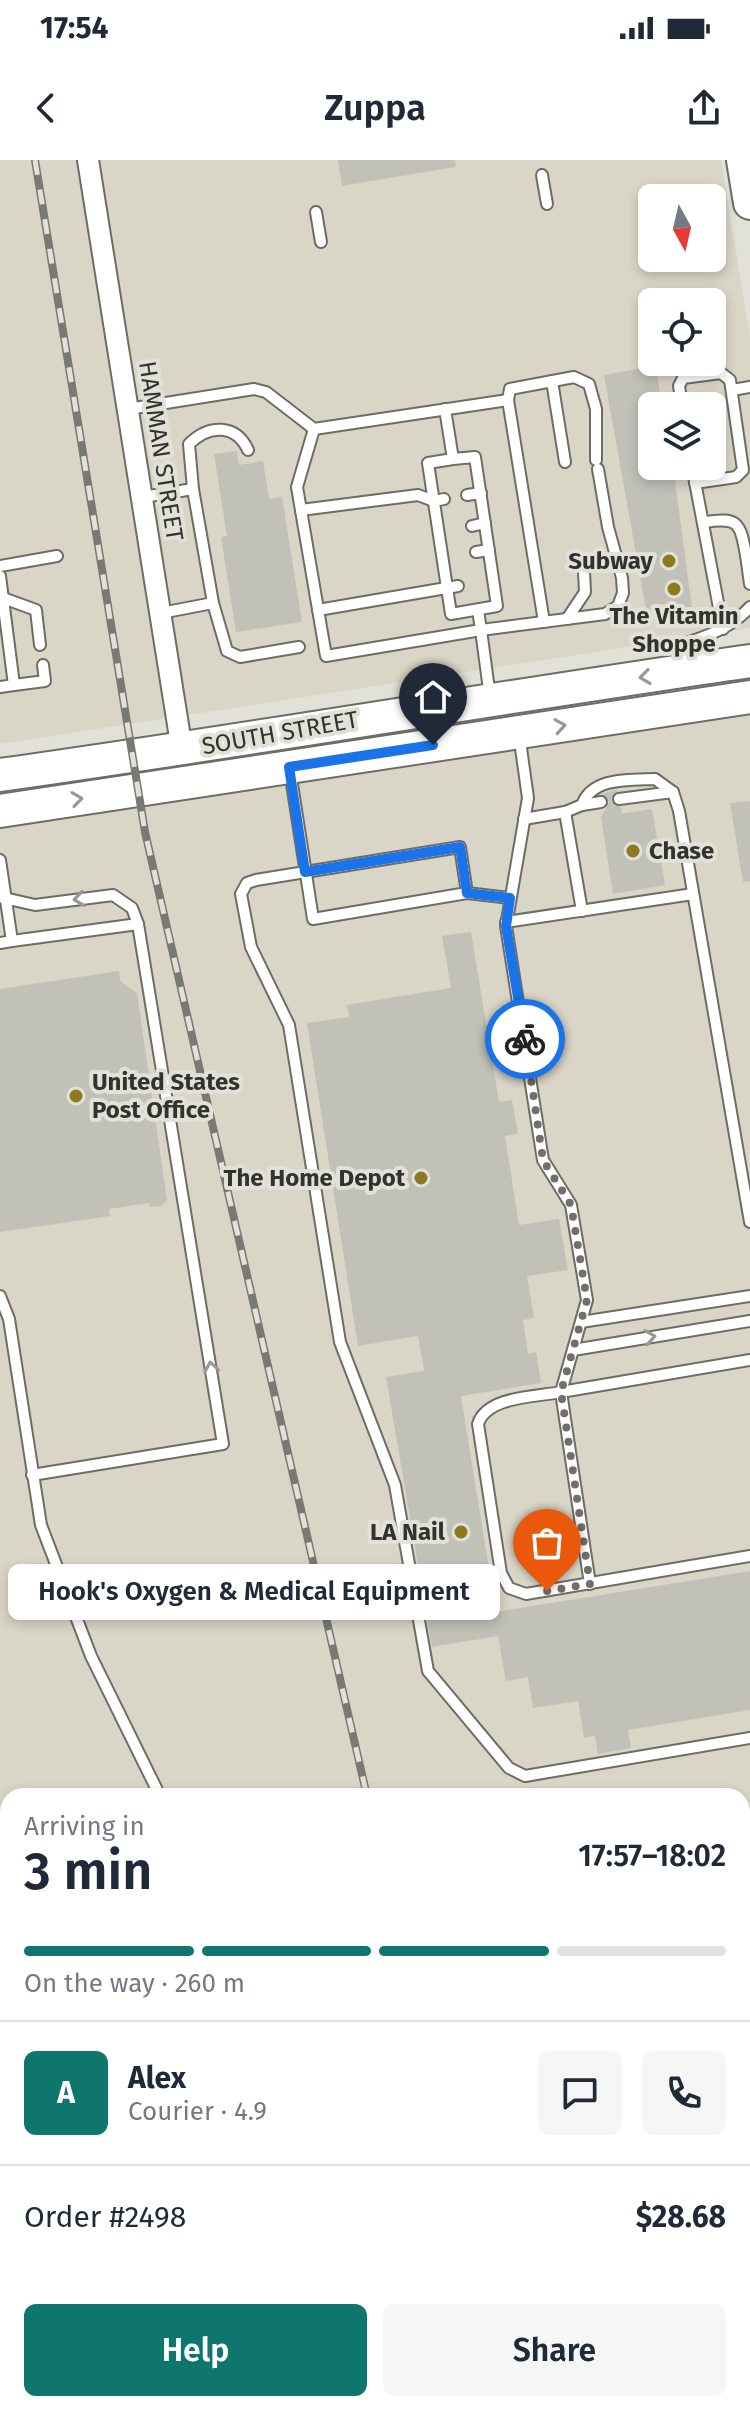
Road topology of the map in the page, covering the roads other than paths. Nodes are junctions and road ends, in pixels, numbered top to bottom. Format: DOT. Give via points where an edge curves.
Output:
graph roads {
  1 [pos="88,160"];
  2 [pos="743,160"];
  3 [pos="542,175"];
  4 [pos="750,203"];
  5 [pos="547,204"];
  6 [pos="316,212"];
  7 [pos="321,242"];
  8 [pos="552,381"];
  9 [pos="750,387"];
  10 [pos="732,390"];
  11 [pos="680,392"];
  12 [pos="508,400"];
  13 [pos="128,409"];
  14 [pos="445,409"];
  15 [pos="314,429"];
  16 [pos="248,450"];
  17 [pos="746,457"];
  18 [pos="453,459"];
  19 [pos="565,462"];
  20 [pos="694,480"];
  21 [pos="695,483"];
  22 [pos="193,489"];
  23 [pos="481,493"];
  24 [pos="467,495"];
  25 [pos="143,497"];
  26 [pos="439,500"];
  27 [pos="301,510"];
  28 [pos="705,522"];
  29 [pos="485,523"];
  30 [pos="472,526"];
  31 [pos="489,550"];
  32 [pos="476,552"];
  33 [pos="748,554"];
  34 [pos="57,556"];
  35 [pos="0,566"];
  36 [pos="584,572"];
  37 [pos="0,576"];
  38 [pos="750,584"];
  39 [pos="452,588"];
  40 [pos="3,598"];
  41 [pos="213,603"];
  42 [pos="750,607"];
  43 [pos="318,610"];
  44 [pos="478,610"];
  45 [pos="161,613"];
  46 [pos="567,619"];
  47 [pos="544,622"];
  48 [pos="723,629"];
  49 [pos="481,630"];
  50 [pos="40,645"];
  51 [pos="299,647"];
  52 [pos="750,661"];
  53 [pos="43,665"];
  54 [pos="689,670"];
  55 [pos="14,685"];
  56 [pos="0,687"];
  57 [pos="750,697"];
  58 [pos="491,699"];
  59 [pos="518,732"];
  60 [pos="182,750"];
  61 [pos="289,767"];
  62 [pos="0,775"];
  63 [pos="673,792"];
  64 [pos="619,799"];
  65 [pos="601,802"];
  66 [pos="582,805"];
  67 [pos="0,811"];
  68 [pos="565,812"];
  69 [pos="524,819"];
  70 [pos="0,860"];
  71 [pos="305,872"];
  72 [pos="467,893"];
  73 [pos="693,894"];
  74 [pos="3,897"];
  75 [pos="510,898"];
  76 [pos="582,911"];
  77 [pos="506,922"];
  78 [pos="138,924"];
  79 [pos="12,941"];
  80 [pos="0,943"];
  81 [pos="750,1222"];
  82 [pos="0,1296"];
  83 [pos="750,1296"];
  84 [pos="750,1321"];
  85 [pos="581,1322"];
  86 [pos="573,1350"];
  87 [pos="750,1360"];
  88 [pos="561,1392"];
  89 [pos="32,1475"];
  90 [pos="750,1556"];
  91 [pos="590,1584"];
  92 [pos="750,1738"];
  93 [pos="156,1788"];
  1 -- 13 [label="street, HAMMAN STREET"];
  2 -- 4 [label="main road"];
  3 -- 5 [label="lane"];
  6 -- 7 [label="lane"];
  8 -- 12 [label="lane" via="510,389"];
  8 -- 19 [label="lane"];
  8 -- 46 [label="lane" via="574,377 589,384 596,409 597,464 623,593 618,606 605,614"];
  9 -- 10 [label="lane"];
  10 -- 11 [label="lane" via="721,373 683,378"];
  10 -- 17 [label="lane"];
  12 -- 14 [label="lane"];
  12 -- 47 [label="lane"];
  13 -- 15 [label="lane" via="254,389 266,392"];
  13 -- 25 [label="street, HAMMAN STREET"];
  14 -- 15 [label="lane"];
  14 -- 18 [label="lane"];
  15 -- 27 [label="lane" via="297,487"];
  16 -- 22 [label="lane" via="234,431 197,436 189,444"];
  17 -- 21 [label="lane" via="736,477"];
  18 -- 23 [label="lane" via="475,457"];
  18 -- 26 [label="lane" via="428,463"];
  20 -- 21 [label="lane"];
  21 -- 28 [label="lane"];
  22 -- 25 [label="lane"];
  22 -- 41 [label="lane"];
  23 -- 24 [label="lane"];
  23 -- 29 [label="lane"];
  25 -- 45 [label="street, HAMMAN STREET"];
  26 -- 27 [label="lane" via="418,495"];
  26 -- 39 [label="lane"];
  27 -- 43 [label="lane"];
  28 -- 33 [label="lane" via="729,519 737,524"];
  28 -- 48 [label="lane"];
  29 -- 30 [label="lane"];
  29 -- 31 [label="lane"];
  31 -- 32 [label="lane"];
  31 -- 44 [label="lane" via="488,581 497,606"];
  33 -- 38 [label="lane"];
  34 -- 35 [label="lane"];
  36 -- 46 [label="lane" via="585,592"];
  37 -- 40 [label="lane"];
  39 -- 43 [label="lane"];
  39 -- 44 [label="lane" via="451,614"];
  40 -- 50 [label="lane" via="36,610"];
  40 -- 55 [label="lane"];
  41 -- 45 [label="lane"];
  41 -- 51 [label="lane" via="227,651 240,657"];
  42 -- 48 [label="lane"];
  43 -- 49 [label="lane" via="326,656"];
  44 -- 49 [label="lane"];
  45 -- 60 [label="street, HAMMAN STREET"];
  46 -- 47 [label="lane"];
  47 -- 49 [label="lane"];
  48 -- 54 [label="lane" via="686,643"];
  49 -- 58 [label="lane"];
  52 -- 54 [label="main road, SOUTH STREET"];
  53 -- 55 [label="lane" via="45,681"];
  54 -- 58 [label="main road, SOUTH STREET, one-way"];
  55 -- 56 [label="lane"];
  59 -- 57 [label="main road, SOUTH STREET, one-way"];
  58 -- 60 [label="main road, SOUTH STREET"];
  59 -- 61 [label="main road, SOUTH STREET"];
  59 -- 69 [label="lane" via="528,798"];
  60 -- 62 [label="main road, SOUTH STREET"];
  67 -- 61 [label="main road, SOUTH STREET, one-way"];
  61 -- 71 [label="lane"];
  63 -- 64 [label="lane"];
  63 -- 66 [label="lane" via="655,779 600,785 588,792"];
  63 -- 73 [label="lane"];
  65 -- 66 [label="lane"];
  66 -- 68 [label="lane"];
  68 -- 69 [label="lane"];
  68 -- 76 [label="lane"];
  69 -- 75 [label="lane"];
  70 -- 74 [label="lane"];
  71 -- 72 [label="lane" via="460,847"];
  71 -- 72 [label="lane" via="313,919"];
  71 -- 92 [label="lane" via="247,883 241,894 251,947 289,1025 340,1342 395,1485 428,1671 509,1768 525,1776"];
  72 -- 75 [label="lane"];
  73 -- 76 [label="lane"];
  73 -- 81 [label="lane"];
  78 -- 74 [label="lane, one-way" via="132,908 113,895 35,905"];
  74 -- 79 [label="lane"];
  75 -- 77 [label="lane"];
  76 -- 77 [label="lane"];
  77 -- 85 [label="lane" via="543,1160 571,1205 587,1300"];
  78 -- 79 [label="lane"];
  89 -- 78 [label="lane, one-way" via="223,1444"];
  79 -- 80 [label="lane"];
  82 -- 89 [label="lane" via="9,1319"];
  83 -- 85 [label="lane"];
  86 -- 84 [label="lane, one-way"];
  85 -- 86 [label="lane"];
  86 -- 88 [label="lane"];
  87 -- 88 [label="lane"];
  88 -- 91 [label="lane"];
  88 -- 91 [label="lane" via="488,1408 478,1424 504,1582 526,1594"];
  89 -- 93 [label="lane" via="41,1525 91,1656"];
  90 -- 91 [label="lane"];
}
